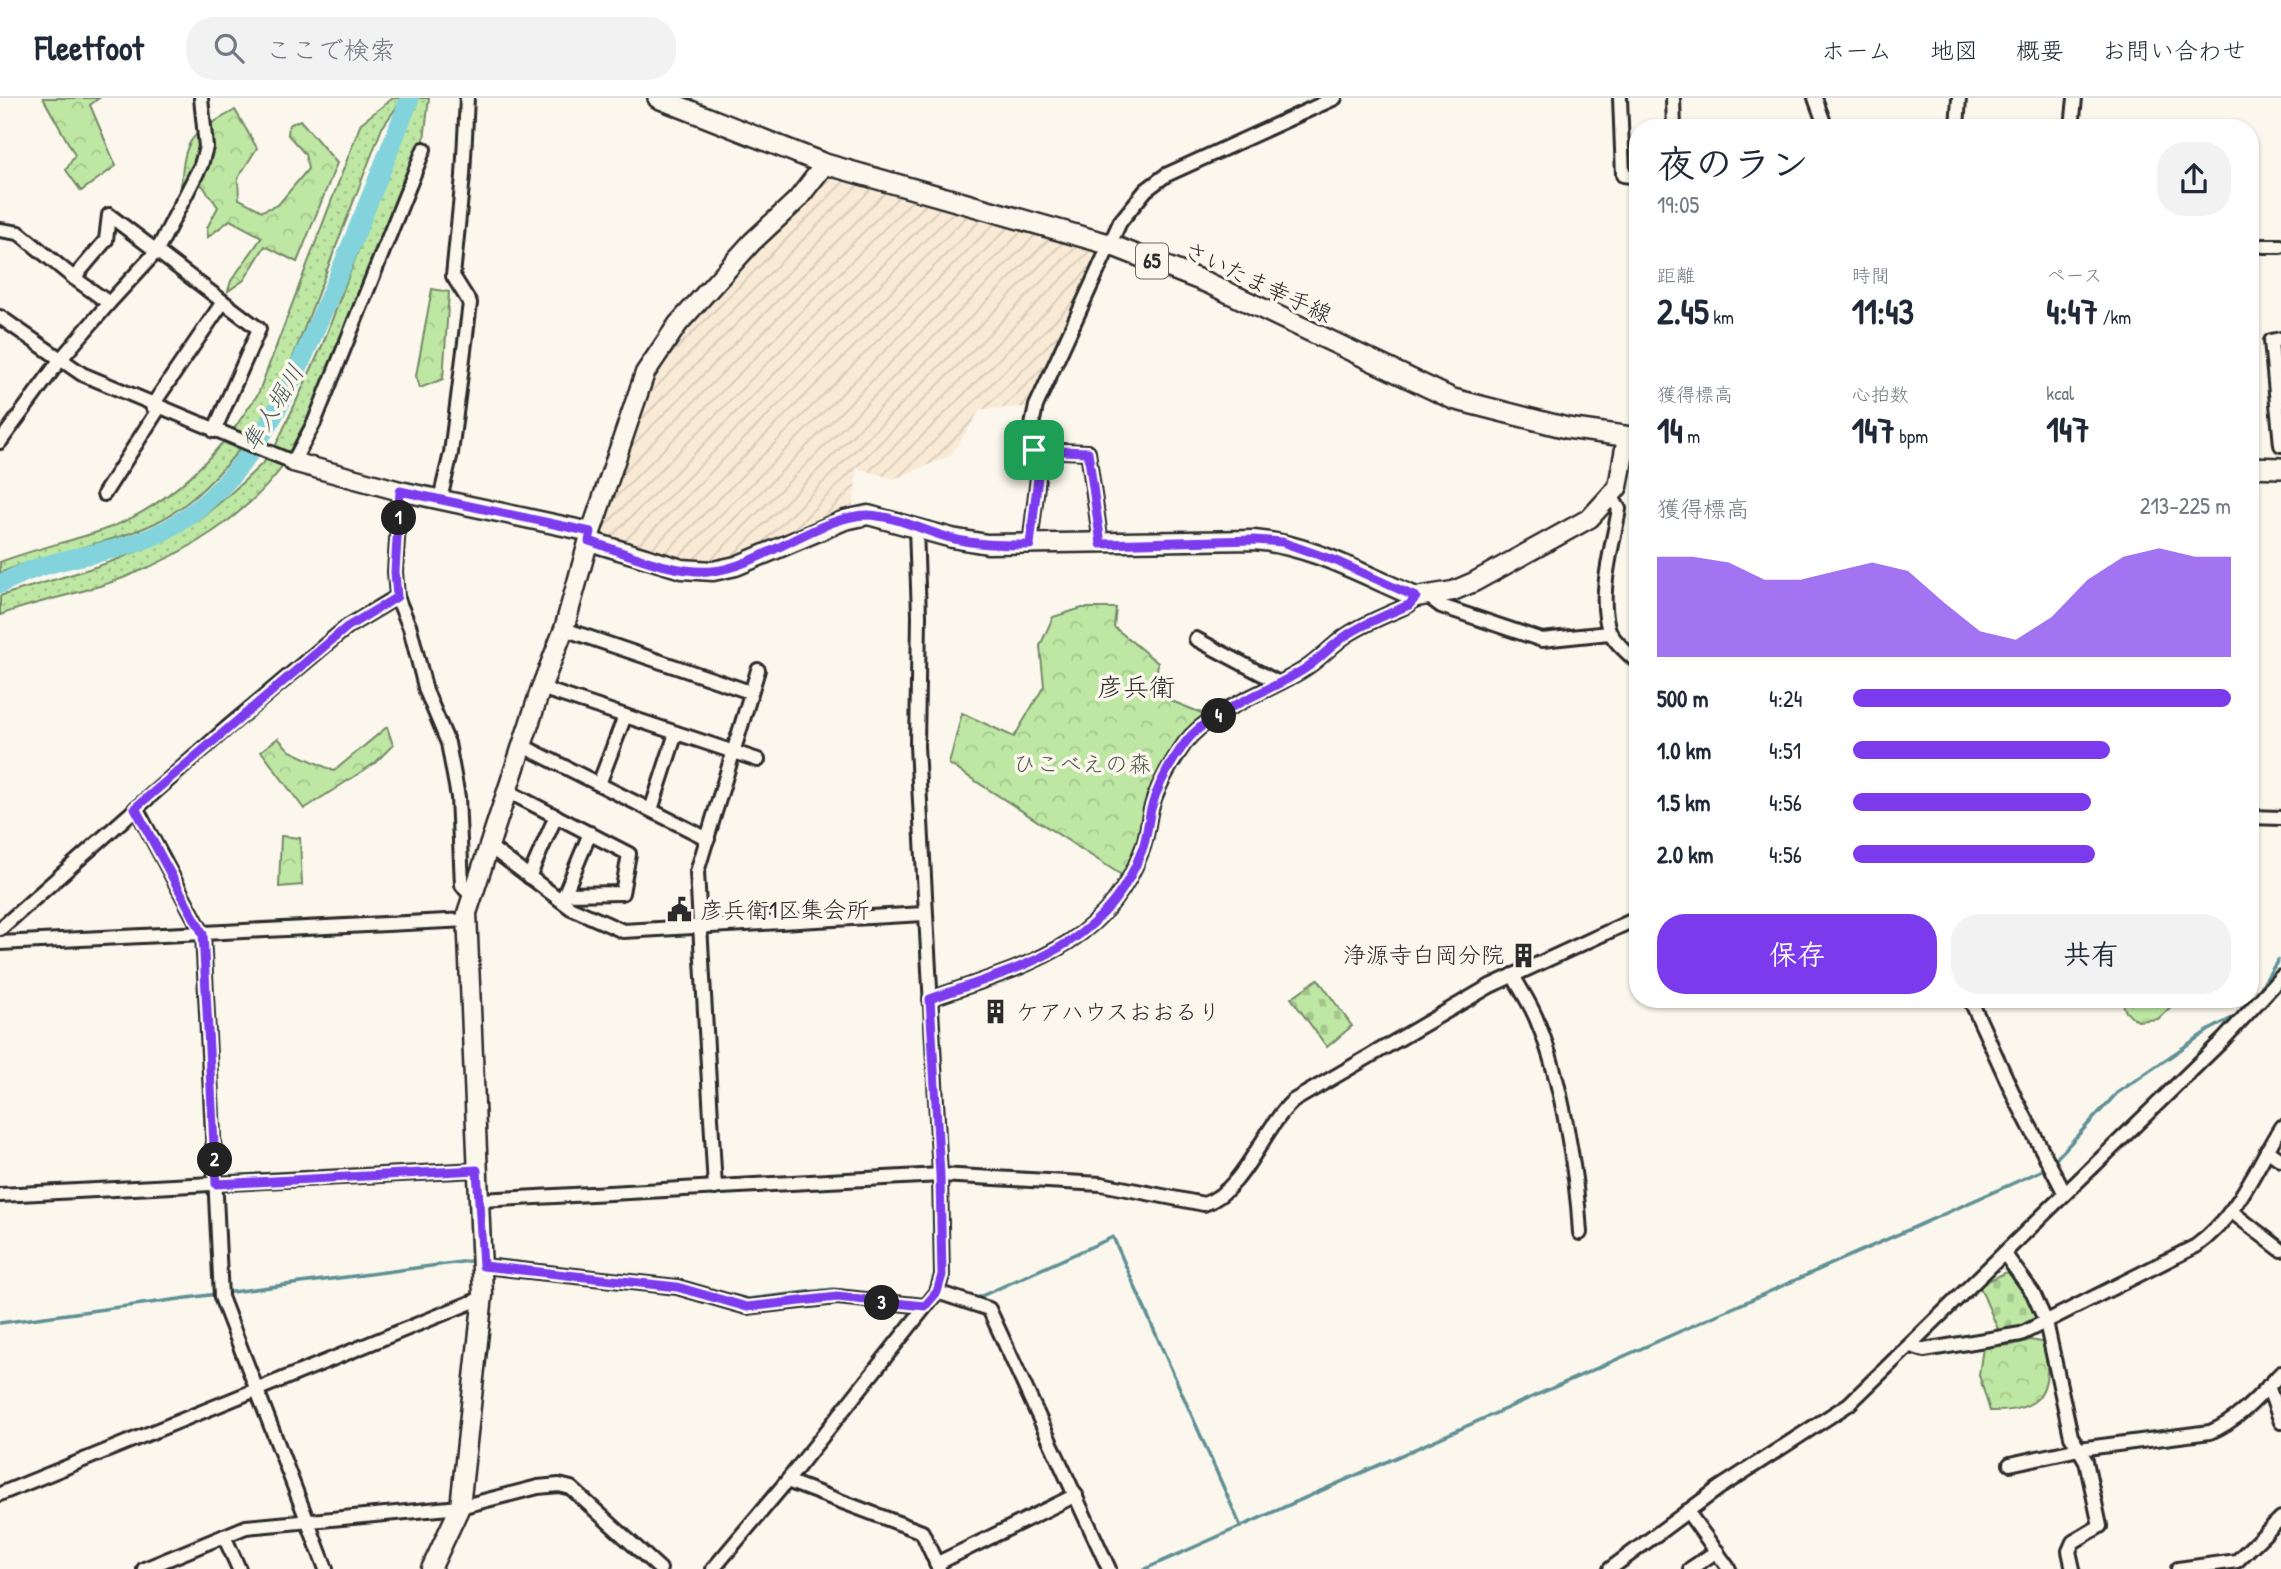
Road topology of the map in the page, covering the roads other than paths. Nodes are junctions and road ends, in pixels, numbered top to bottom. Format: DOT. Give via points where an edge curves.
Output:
graph roads {
  1 [pos="201,98"];
  2 [pos="467,98"];
  3 [pos="658,98"];
  4 [pos="1335,98"];
  5 [pos="1620,98"];
  6 [pos="1815,98"];
  7 [pos="1959,98"];
  8 [pos="2075,98"];
  9 [pos="1673,99"];
  10 [pos="1674,119"];
  11 [pos="1823,119"];
  12 [pos="1958,119"];
  13 [pos="2073,119"];
  14 [pos="424,149"];
  15 [pos="825,164"];
  16 [pos="1629,176"];
  17 [pos="0,230"];
  18 [pos="1108,244"];
  19 [pos="2281,246"];
  20 [pos="2263,247"];
  21 [pos="157,251"];
  22 [pos="74,278"];
  23 [pos="223,302"];
  24 [pos="109,303"];
  25 [pos="0,317"];
  26 [pos="2281,339"];
  27 [pos="60,360"];
  28 [pos="155,407"];
  29 [pos="219,433"];
  30 [pos="1629,436"];
  31 [pos="0,442"];
  32 [pos="2281,445"];
  33 [pos="1034,450"];
  34 [pos="1629,453"];
  35 [pos="293,462"];
  36 [pos="2259,467"];
  37 [pos="2281,468"];
  38 [pos="400,491"];
  39 [pos="104,494"];
  40 [pos="1612,498"];
  41 [pos="440,499"];
  42 [pos="916,527"];
  43 [pos="590,536"];
  44 [pos="1101,544"];
  45 [pos="1030,545"];
  46 [pos="397,597"];
  47 [pos="1422,597"];
  48 [pos="564,629"];
  49 [pos="1609,632"];
  50 [pos="1196,639"];
  51 [pos="1629,653"];
  52 [pos="758,670"];
  53 [pos="1279,683"];
  54 [pos="541,688"];
  55 [pos="750,692"];
  56 [pos="625,716"];
  57 [pos="676,733"];
  58 [pos="523,746"];
  59 [pos="733,752"];
  60 [pos="758,760"];
  61 [pos="599,784"];
  62 [pos="509,792"];
  63 [pos="135,808"];
  64 [pos="650,810"];
  65 [pos="556,816"];
  66 [pos="2259,817"];
  67 [pos="2281,818"];
  68 [pos="590,833"];
  69 [pos="708,839"];
  70 [pos="490,848"];
  71 [pos="529,877"];
  72 [pos="471,895"];
  73 [pos="563,897"];
  74 [pos="924,914"];
  75 [pos="467,920"];
  76 [pos="1629,922"];
  77 [pos="700,928"];
  78 [pos="0,929"];
  79 [pos="203,934"];
  80 [pos="0,943"];
  81 [pos="1513,975"];
  82 [pos="2281,977"];
  83 [pos="930,999"];
  84 [pos="2259,1001"];
  85 [pos="1973,1008"];
  86 [pos="2252,1008"];
  87 [pos="2281,1127"];
  88 [pos="2267,1150"];
  89 [pos="2281,1160"];
  90 [pos="477,1170"];
  91 [pos="940,1175"];
  92 [pos="216,1184"];
  93 [pos="715,1188"];
  94 [pos="2064,1192"];
  95 [pos="0,1195"];
  96 [pos="480,1200"];
  97 [pos="2232,1212"];
  98 [pos="1580,1233"];
  99 [pos="2281,1250"];
  100 [pos="2004,1253"];
  101 [pos="483,1266"];
  102 [pos="937,1292"];
  103 [pos="482,1298"];
  104 [pos="925,1306"];
  105 [pos="2046,1322"];
  106 [pos="1910,1346"];
  107 [pos="2281,1373"];
  108 [pos="2268,1387"];
  109 [pos="257,1390"];
  110 [pos="2281,1422"];
  111 [pos="2079,1449"];
  112 [pos="2010,1464"];
  113 [pos="787,1481"];
  114 [pos="0,1494"];
  115 [pos="1076,1495"];
  116 [pos="460,1507"];
  117 [pos="1687,1511"];
  118 [pos="2281,1518"];
  119 [pos="309,1523"];
  120 [pos="225,1536"];
  121 [pos="1717,1551"];
  122 [pos="937,1566"];
  123 [pos="144,1569"];
  124 [pos="240,1569"];
  125 [pos="326,1569"];
  126 [pos="431,1569"];
  127 [pos="660,1569"];
  128 [pos="713,1569"];
  129 [pos="1109,1569"];
  130 [pos="1610,1569"];
  131 [pos="1690,1569"];
  132 [pos="1729,1569"];
  133 [pos="2073,1569"];
  134 [pos="2178,1569"];
  1 -- 21 [label="street" via="206,147"];
  2 -- 41 [label="street" via="453,276 470,303 451,453"];
  3 -- 15 [label="main road, さいたま幸手線 / 65"];
  4 -- 18 [label="street" via="1166,175 1131,205"];
  5 -- 16 [label="street" via="1623,176"];
  6 -- 11 [label="street"];
  7 -- 12 [label="street"];
  8 -- 13 [label="street"];
  9 -- 10 [label="street"];
  14 -- 35 [label="street" via="314,423"];
  15 -- 18 [label="main road, さいたま幸手線 / 65"];
  15 -- 43 [label="street" via="797,200 678,324 645,373"];
  17 -- 22 [label="street" via="19,233"];
  18 -- 30 [label="main road, さいたま幸手線 / 65" via="1208,283 1453,399 1567,428"];
  18 -- 33 [label="street" via="1036,406 1031,430"];
  19 -- 20 [label="street"];
  21 -- 22 [label="street" via="109,215 106,240"];
  21 -- 23 [label="street"];
  21 -- 24 [label="street"];
  22 -- 24 [label="street"];
  23 -- 28 [label="street"];
  23 -- 29 [label="street" via="259,329"];
  24 -- 27 [label="street"];
  25 -- 27 [label="street"];
  26 -- 32 [label="street" via="2271,341"];
  27 -- 28 [label="street"];
  27 -- 31 [label="street"];
  28 -- 29 [label="street"];
  28 -- 39 [label="street"];
  29 -- 35 [label="street"];
  33 -- 44 [label="street" via="1088,452"];
  33 -- 45 [label="street" via="1038,477"];
  34 -- 40 [label="street"];
  35 -- 38 [label="street"];
  36 -- 37 [label="main road"];
  38 -- 41 [label="street"];
  38 -- 46 [label="street"];
  40 -- 47 [label="street" via="1590,518 1474,582"];
  40 -- 49 [label="street" via="1619,509 1605,596"];
  41 -- 43 [label="street"];
  42 -- 43 [label="street" via="868,515 713,571 682,569"];
  42 -- 45 [label="street" via="964,540"];
  42 -- 74 [label="street" via="917,746"];
  43 -- 48 [label="street"];
  44 -- 45 [label="street"];
  44 -- 47 [label="street" via="1282,542"];
  46 -- 63 [label="street" via="347,627"];
  46 -- 72 [label="street" via="426,691 448,743 458,797 462,885"];
  47 -- 49 [label="street" via="1542,640"];
  47 -- 53 [label="street" via="1349,633 1308,667"];
  48 -- 54 [label="street"];
  48 -- 55 [label="street"];
  49 -- 51 [label="street"];
  50 -- 53 [label="street"];
  52 -- 55 [label="street"];
  53 -- 83 [label="street" via="1207,723 1186,742 1161,783 1142,850 1102,918 1075,940 1025,965"];
  54 -- 56 [label="street"];
  54 -- 58 [label="street"];
  55 -- 59 [label="street"];
  56 -- 57 [label="street"];
  56 -- 61 [label="street"];
  57 -- 59 [label="street"];
  57 -- 64 [label="street"];
  58 -- 61 [label="street"];
  58 -- 62 [label="street"];
  59 -- 60 [label="street"];
  59 -- 69 [label="street"];
  61 -- 64 [label="street"];
  62 -- 65 [label="street"];
  62 -- 70 [label="street"];
  63 -- 78 [label="street"];
  63 -- 79 [label="street"];
  64 -- 69 [label="street"];
  65 -- 68 [label="street"];
  65 -- 71 [label="street"];
  66 -- 67 [label="street"];
  68 -- 73 [label="street"];
  68 -- 73 [label="street" via="629,854 622,893"];
  69 -- 77 [label="street" via="697,872"];
  70 -- 71 [label="street"];
  70 -- 72 [label="street"];
  71 -- 73 [label="street"];
  72 -- 75 [label="street"];
  73 -- 77 [label="street" via="623,931"];
  74 -- 77 [label="street"];
  74 -- 83 [label="street"];
  75 -- 79 [label="street"];
  75 -- 90 [label="street"];
  76 -- 81 [label="street"];
  77 -- 93 [label="street"];
  79 -- 80 [label="street"];
  79 -- 92 [label="street"];
  81 -- 91 [label="street" via="1293,1101 1279,1114 1232,1185 1205,1204 1101,1184"];
  81 -- 98 [label="street" via="1538,1022 1555,1076"];
  82 -- 84 [label="street"];
  83 -- 91 [label="street"];
  85 -- 94 [label="street"];
  86 -- 94 [label="street"];
  87 -- 88 [label="street"];
  88 -- 89 [label="street"];
  88 -- 97 [label="street"];
  90 -- 92 [label="street"];
  90 -- 96 [label="street"];
  91 -- 93 [label="street"];
  91 -- 102 [label="street" via="942,1275"];
  92 -- 95 [label="street"];
  92 -- 109 [label="street" via="221,1297"];
  93 -- 96 [label="street"];
  94 -- 100 [label="street"];
  96 -- 101 [label="street"];
  97 -- 99 [label="street"];
  97 -- 105 [label="street" via="2214,1234 2196,1246"];
  100 -- 105 [label="street" via="2033,1293"];
  100 -- 106 [label="street"];
  101 -- 103 [label="street"];
  101 -- 104 [label="street" via="677,1287 747,1307 837,1297"];
  102 -- 104 [label="street"];
  102 -- 115 [label="street" via="989,1309"];
  103 -- 109 [label="street"];
  103 -- 116 [label="street"];
  104 -- 113 [label="street"];
  105 -- 106 [label="street" via="2021,1334 1924,1350"];
  105 -- 111 [label="street" via="2071,1436"];
  106 -- 117 [label="street" via="1849,1404"];
  107 -- 108 [label="street"];
  108 -- 110 [label="street"];
  108 -- 111 [label="street" via="2210,1432"];
  109 -- 114 [label="street"];
  109 -- 119 [label="street"];
  111 -- 112 [label="street"];
  111 -- 133 [label="street" via="2086,1461 2100,1525 2073,1542 2069,1551"];
  113 -- 122 [label="street" via="922,1532"];
  113 -- 128 [label="street"];
  115 -- 122 [label="street"];
  115 -- 129 [label="street"];
  116 -- 119 [label="street"];
  116 -- 126 [label="street"];
  116 -- 127 [label="street" via="538,1487 571,1488"];
  117 -- 121 [label="street"];
  117 -- 130 [label="street"];
  118 -- 134 [label="street" via="2237,1561"];
  119 -- 120 [label="street" via="246,1527"];
  119 -- 125 [label="street"];
  120 -- 123 [label="street"];
  120 -- 124 [label="street"];
  121 -- 131 [label="street"];
  121 -- 132 [label="street"];
}
